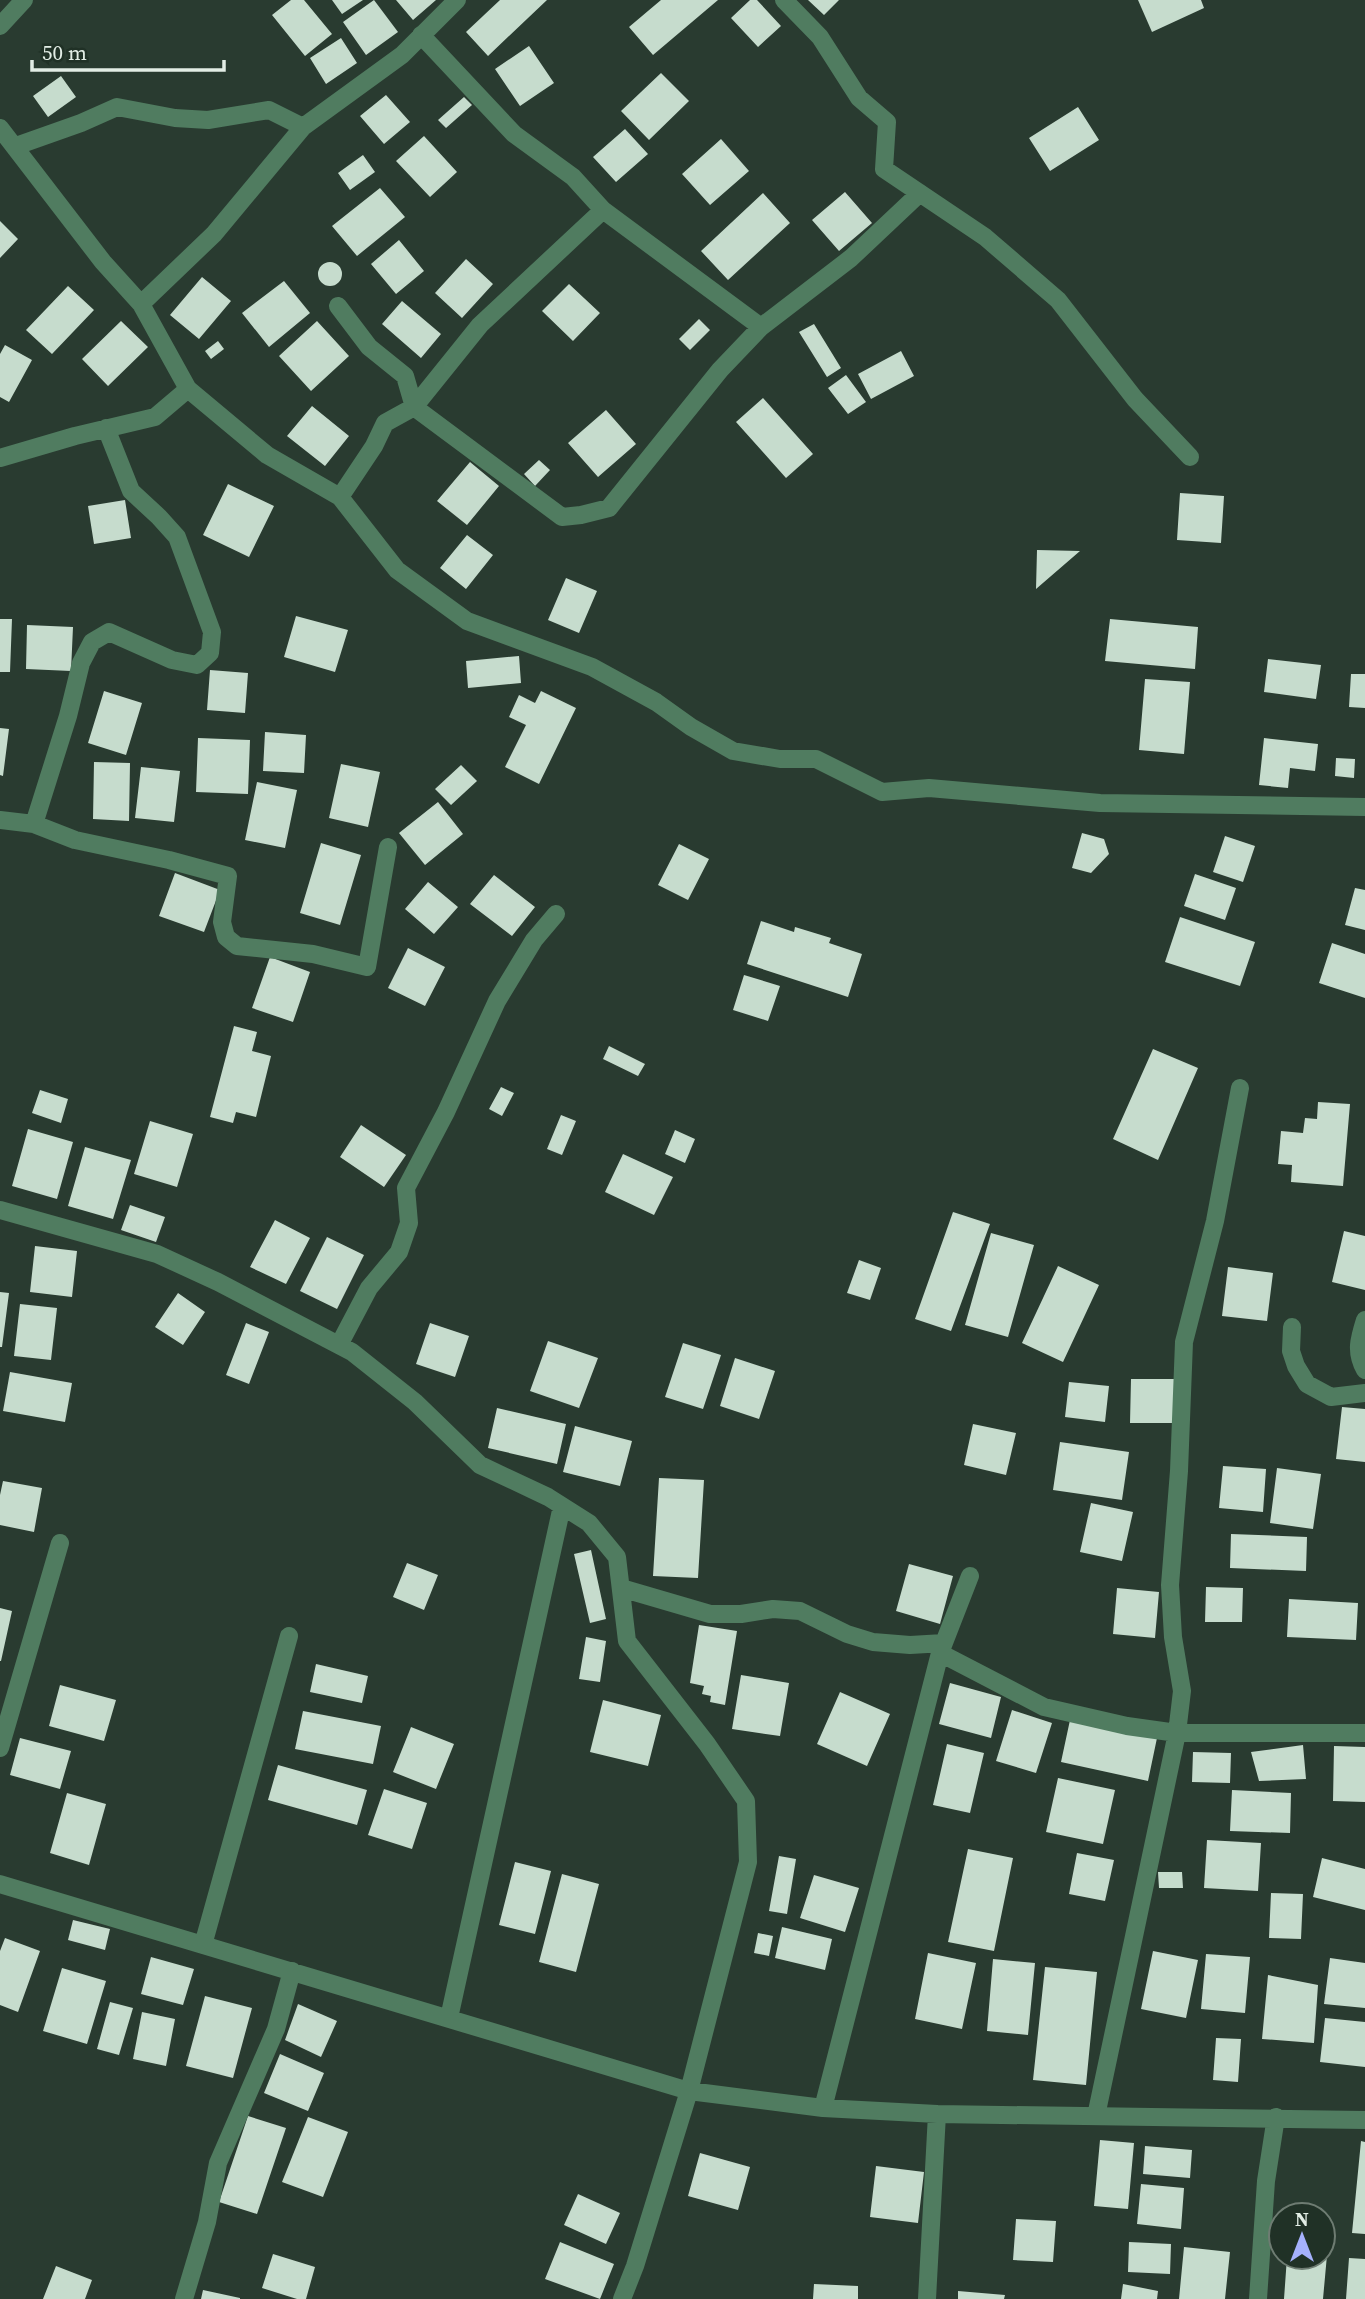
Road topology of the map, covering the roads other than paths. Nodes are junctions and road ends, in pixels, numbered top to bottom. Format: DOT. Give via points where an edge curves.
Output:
graph roads {
  1 [pos="24,0"];
  2 [pos="457,0"];
  3 [pos="784,0"];
  4 [pos="0,26"];
  5 [pos="421,34"];
  6 [pos="303,127"];
  7 [pos="0,128"];
  8 [pos="16,146"];
  9 [pos="920,193"];
  10 [pos="603,210"];
  11 [pos="141,304"];
  12 [pos="338,306"];
  13 [pos="761,327"];
  14 [pos="188,389"];
  15 [pos="414,407"];
  16 [pos="106,428"];
  17 [pos="1190,457"];
  18 [pos="0,458"];
  19 [pos="340,498"];
  20 [pos="1365,807"];
  21 [pos="0,820"];
  22 [pos="34,824"];
  23 [pos="388,847"];
  24 [pos="556,914"];
  25 [pos="1240,1088"];
  26 [pos="0,1210"];
  27 [pos="1365,1321"];
  28 [pos="1292,1327"];
  29 [pos="339,1345"];
  30 [pos="1365,1370"];
  31 [pos="1365,1393"];
  32 [pos="562,1506"];
  33 [pos="60,1543"];
  34 [pos="970,1576"];
  35 [pos="621,1588"];
  36 [pos="289,1636"];
  37 [pos="942,1648"];
  38 [pos="1177,1733"];
  39 [pos="1365,1733"];
  40 [pos="0,1748"];
  41 [pos="0,1884"];
  42 [pos="203,1945"];
  43 [pos="292,1971"];
  44 [pos="449,2018"];
  45 [pos="689,2091"];
  46 [pos="823,2108"];
  47 [pos="937,2114"];
  48 [pos="1096,2116"];
  49 [pos="1276,2117"];
  50 [pos="1365,2120"];
  51 [pos="184,2299"];
  52 [pos="622,2299"];
  53 [pos="927,2299"];
  54 [pos="1258,2299"];
  1 -- 4 [label="street"];
  2 -- 5 [label="street"];
  3 -- 9 [label="street" via="820,37 859,98 887,122 884,169"];
  5 -- 6 [label="street" via="402,55"];
  5 -- 10 [label="street" via="514,134 573,177"];
  6 -- 8 [label="street" via="269,110 208,120 117,107"];
  6 -- 11 [label="street" via="214,234"];
  7 -- 8 [label="street"];
  8 -- 11 [label="street" via="95,253"];
  9 -- 13 [label="street" via="851,258"];
  9 -- 17 [label="street" via="985,237 1058,300 1135,399"];
  10 -- 13 [label="street"];
  10 -- 15 [label="street" via="480,325"];
  11 -- 14 [label="street"];
  12 -- 15 [label="street" via="369,347 405,376"];
  13 -- 15 [label="street" via="720,370 609,508 582,515 562,517"];
  14 -- 16 [label="street" via="155,417"];
  14 -- 19 [label="street" via="267,455"];
  15 -- 19 [label="street" via="385,423"];
  16 -- 18 [label="street"];
  16 -- 22 [label="street" via="131,491 177,537 212,632 210,653 197,665 172,660 109,632 92,642 81,663"];
  19 -- 20 [label="street" via="397,570 467,621 592,667 733,751 816,759 882,792 929,788 1100,803"];
  21 -- 22 [label="street"];
  22 -- 23 [label="street" via="75,840 228,876 222,922 226,937 237,946 313,954 367,967"];
  24 -- 29 [label="street" via="497,1000 406,1188 409,1223 398,1252 369,1288"];
  25 -- 38 [label="street" via="1215,1221 1184,1342 1170,1585 1182,1691"];
  26 -- 29 [label="street" via="157,1254"];
  27 -- 30 [label="street" via="1358,1358"];
  28 -- 31 [label="street" via="1291,1351 1307,1384 1331,1397"];
  29 -- 32 [label="street" via="415,1402 480,1465"];
  32 -- 35 [label="street" via="589,1523 617,1557"];
  32 -- 44 [label="street"];
  33 -- 40 [label="street"];
  34 -- 37 [label="street"];
  35 -- 37 [label="street" via="710,1614 800,1611 873,1642"];
  35 -- 45 [label="street" via="627,1641 708,1744 746,1801 748,1862"];
  36 -- 42 [label="street"];
  37 -- 38 [label="street" via="1044,1707"];
  37 -- 46 [label="street"];
  38 -- 39 [label="street"];
  38 -- 48 [label="street"];
  41 -- 42 [label="street"];
  42 -- 43 [label="street"];
  43 -- 44 [label="street"];
  43 -- 51 [label="street" via="275,2029 218,2163 207,2222"];
  44 -- 45 [label="street"];
  45 -- 46 [label="street"];
  45 -- 52 [label="street"];
  46 -- 47 [label="street"];
  47 -- 48 [label="street"];
  47 -- 53 [label="street"];
  48 -- 49 [label="street"];
  49 -- 50 [label="street"];
  49 -- 54 [label="street"];
}
